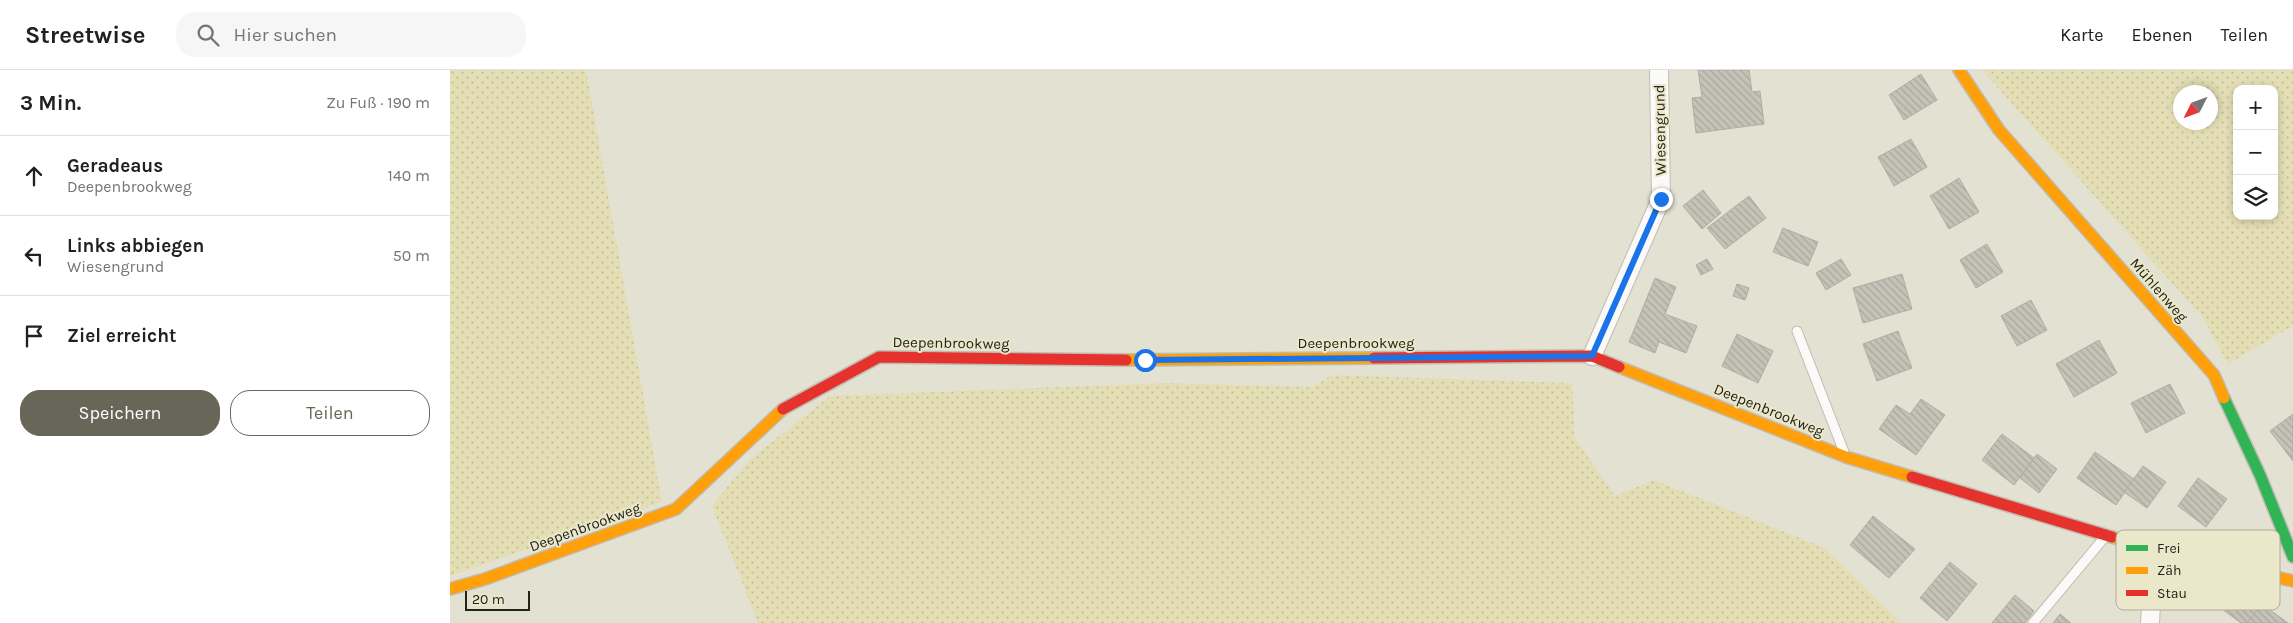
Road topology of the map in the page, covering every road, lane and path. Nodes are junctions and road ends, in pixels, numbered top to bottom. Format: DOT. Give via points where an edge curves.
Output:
graph roads {
  1 [pos="1659,70"];
  2 [pos="1959,70"];
  3 [pos="1797,331"];
  4 [pos="1592,356"];
  5 [pos="1846,457"];
  6 [pos="2105,536"];
  7 [pos="2116,539"];
  8 [pos="2293,557"];
  9 [pos="2280,578"];
  10 [pos="2293,581"];
  11 [pos="450,589"];
  12 [pos="2151,610"];
  13 [pos="2033,623"];
  14 [pos="2150,623"];
  1 -- 4 [label="street, Wiesengrund" via="1661,199"];
  2 -- 8 [label="street, Mühlenweg" via="1999,130 2214,375"];
  3 -- 5 [label="lane"];
  4 -- 5 [label="street, Deepenbrookweg"];
  4 -- 11 [label="street, Deepenbrookweg" via="1145,360 879,357 788,404 676,509"];
  5 -- 6 [label="street, Deepenbrookweg"];
  6 -- 7 [label="street, Deepenbrookweg"];
  6 -- 13 [label="lane"];
  9 -- 10 [label="street, Deepenbrookweg"];
  12 -- 14 [label="street"];
}
